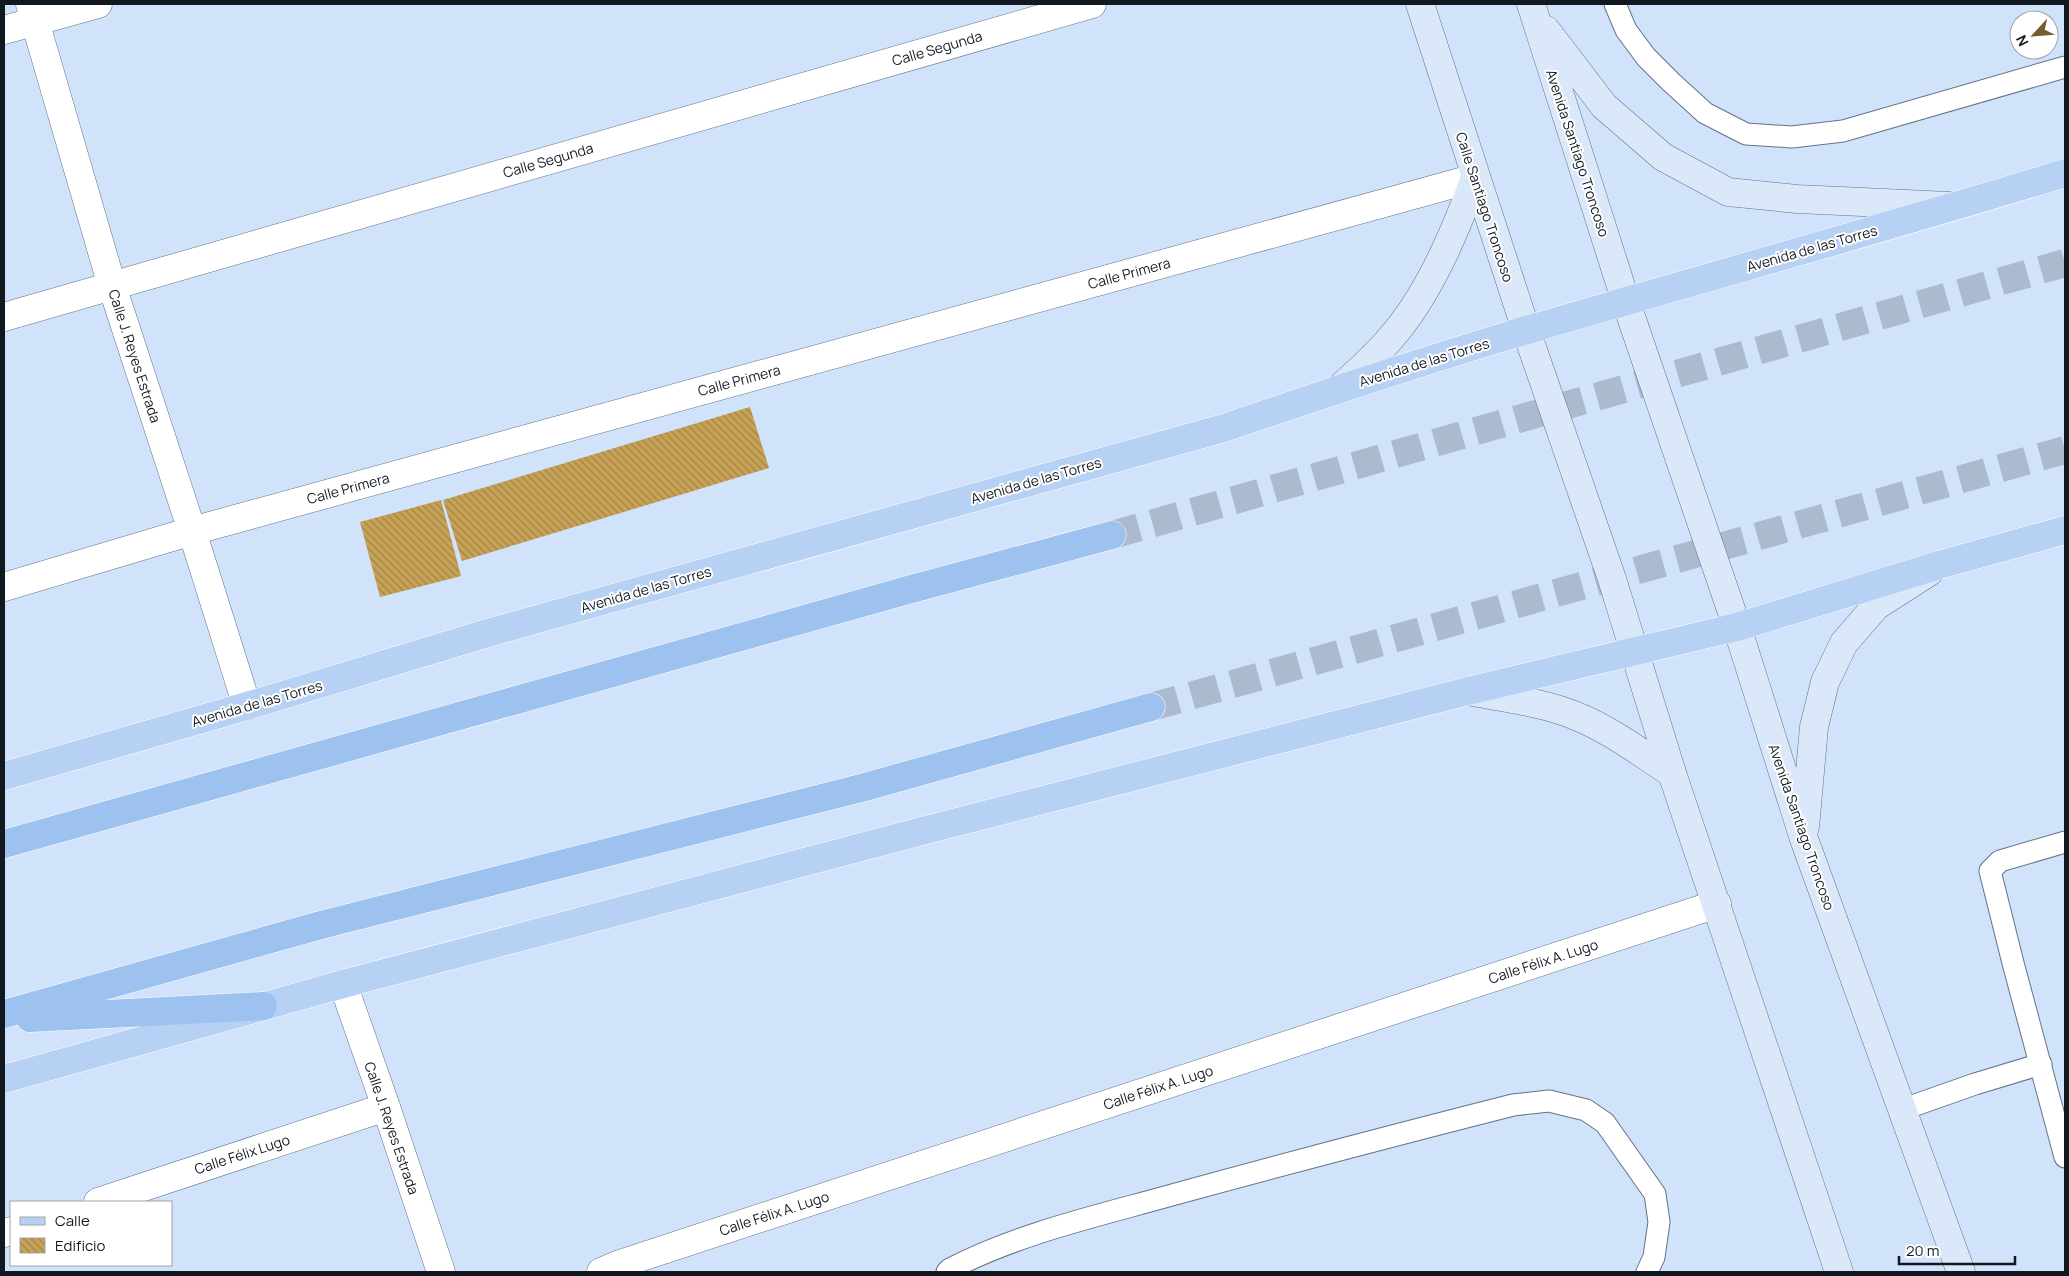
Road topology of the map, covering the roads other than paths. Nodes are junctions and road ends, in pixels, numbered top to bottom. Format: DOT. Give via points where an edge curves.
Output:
graph roads {
  1 [pos="98,4"];
  2 [pos="1092,4"];
  3 [pos="1420,4"];
  4 [pos="1615,4"];
  5 [pos="1533,9"];
  6 [pos="33,13"];
  7 [pos="4,30"];
  8 [pos="2065,67"];
  9 [pos="2065,173"];
  10 [pos="1475,178"];
  11 [pos="1958,206"];
  12 [pos="112,286"];
  13 [pos="1626,302"];
  14 [pos="4,317"];
  15 [pos="1526,330"];
  16 [pos="1339,388"];
  17 [pos="2065,530"];
  18 [pos="192,531"];
  19 [pos="1112,535"];
  20 [pos="1939,565"];
  21 [pos="4,587"];
  22 [pos="1737,627"];
  23 [pos="1634,651"];
  24 [pos="1468,691"];
  25 [pos="247,706"];
  26 [pos="1151,707"];
  27 [pos="1672,773"];
  28 [pos="4,776"];
  29 [pos="1804,839"];
  30 [pos="2065,842"];
  31 [pos="4,844"];
  32 [pos="1717,904"];
  33 [pos="343,984"];
  34 [pos="263,1006"];
  35 [pos="4,1014"];
  36 [pos="4,1020"];
  37 [pos="2040,1064"];
  38 [pos="4,1079"];
  39 [pos="386,1107"];
  40 [pos="1901,1110"];
  41 [pos="2065,1157"];
  42 [pos="101,1201"];
  43 [pos="440,1272"];
  44 [pos="601,1272"];
  45 [pos="947,1272"];
  46 [pos="1647,1272"];
  47 [pos="1839,1272"];
  48 [pos="1961,1272"];
  1 -- 6 [label="street"];
  2 -- 12 [label="street, Calle Segunda"];
  3 -- 10 [label="main road, Calle Santiago Troncoso"];
  4 -- 8 [label="lane" via="1626,30 1646,57 1671,82 1705,113 1746,134 1792,137 1843,131"];
  5 -- 11 [label="main road" via="1604,106 1663,157 1728,192 1797,199"];
  5 -- 13 [label="main road, Avenida Santiago Troncoso"];
  6 -- 7 [label="street"];
  6 -- 12 [label="street, Calle J. Reyes Estrada"];
  9 -- 11 [label="main road, Avenida de las Torres"];
  10 -- 15 [label="main road, Calle Santiago Troncoso"];
  10 -- 16 [label="main road" via="1458,226 1414,306 1390,340"];
  10 -- 18 [label="street, Calle Primera"];
  11 -- 13 [label="main road, Avenida de las Torres"];
  12 -- 14 [label="street, Calle Segunda"];
  12 -- 18 [label="street, Calle J. Reyes Estrada"];
  13 -- 15 [label="main road, Avenida de las Torres"];
  13 -- 22 [label="main road, Avenida Santiago Troncoso"];
  15 -- 16 [label="main road, Avenida de las Torres"];
  15 -- 23 [label="main road, Calle Santiago Troncoso"];
  16 -- 25 [label="main road, Avenida de las Torres" via="1224,428 491,632"];
  17 -- 20 [label="main road"];
  18 -- 21 [label="street, Calle Primera"];
  18 -- 25 [label="street, Calle J. Reyes Estrada"];
  19 -- 31 [label="highway"];
  20 -- 22 [label="main road"];
  20 -- 29 [label="main road" via="1876,606 1844,643 1825,682 1814,727"];
  22 -- 23 [label="main road"];
  22 -- 29 [label="main road, Avenida Santiago Troncoso"];
  23 -- 24 [label="main road"];
  23 -- 27 [label="main road"];
  24 -- 27 [label="main road" via="1533,702 1577,716"];
  24 -- 33 [label="main road"];
  25 -- 28 [label="main road, Avenida de las Torres"];
  26 -- 35 [label="highway" via="865,787 321,925"];
  27 -- 32 [label="main road"];
  29 -- 40 [label="main road, Avenida Santiago Troncoso"];
  30 -- 37 [label="lane" via="2000,861 1990,871"];
  32 -- 44 [label="street, Calle Félix A. Lugo"];
  32 -- 47 [label="main road"];
  33 -- 34 [label="main road"];
  33 -- 39 [label="street, Calle J. Reyes Estrada"];
  34 -- 36 [label="highway"];
  34 -- 38 [label="main road"];
  37 -- 40 [label="lane"];
  37 -- 41 [label="lane"];
  39 -- 42 [label="street, Calle Félix Lugo"];
  39 -- 43 [label="street, Calle J. Reyes Estrada"];
  40 -- 48 [label="main road, Avenida Santiago Troncoso"];
  45 -- 46 [label="lane" via="980,1253 1052,1228 1513,1105 1549,1101 1586,1110 1605,1123 1655,1194 1658,1222 1654,1258"];
}
